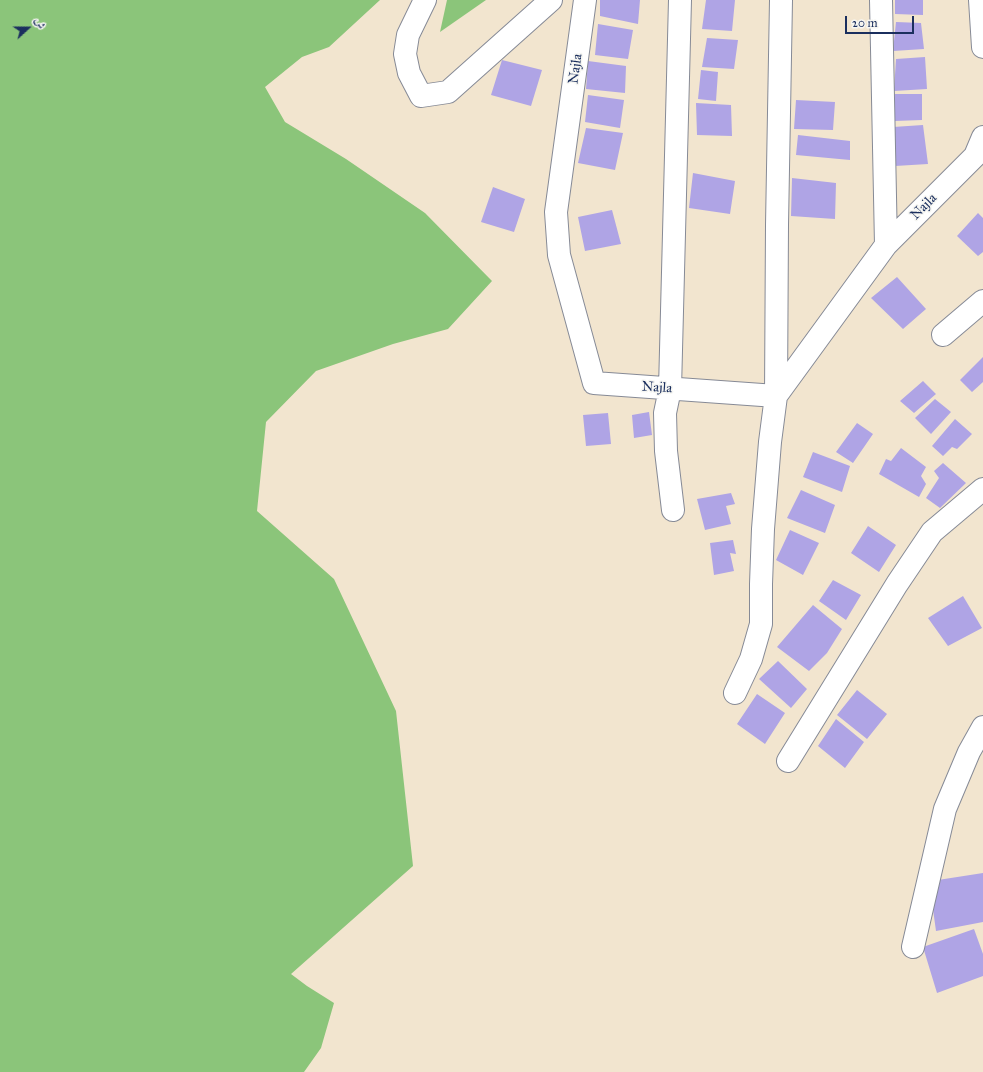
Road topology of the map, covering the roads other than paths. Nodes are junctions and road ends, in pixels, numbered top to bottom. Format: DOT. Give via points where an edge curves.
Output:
graph roads {
  1 [pos="425,0"];
  2 [pos="551,0"];
  3 [pos="585,0"];
  4 [pos="680,0"];
  5 [pos="781,0"];
  6 [pos="881,0"];
  7 [pos="980,0"];
  8 [pos="983,47"];
  9 [pos="983,137"];
  10 [pos="886,245"];
  11 [pos="983,300"];
  12 [pos="943,335"];
  13 [pos="670,389"];
  14 [pos="776,396"];
  15 [pos="983,489"];
  16 [pos="673,510"];
  17 [pos="735,693"];
  18 [pos="983,727"];
  19 [pos="788,761"];
  20 [pos="913,947"];
  1 -- 2 [label="street" via="408,35 405,54 409,73 421,96 448,92"];
  3 -- 13 [label="street, Najla" via="556,212 559,255 594,383"];
  4 -- 13 [label="street"];
  5 -- 14 [label="street"];
  6 -- 10 [label="street"];
  7 -- 8 [label="street"];
  9 -- 10 [label="street, Najla" via="975,156"];
  10 -- 14 [label="street, Najla"];
  11 -- 12 [label="street"];
  13 -- 14 [label="street, Najla"];
  13 -- 16 [label="street" via="665,413 666,451"];
  14 -- 17 [label="street" via="763,529 761,624 751,659"];
  15 -- 19 [label="street" via="932,532"];
  18 -- 20 [label="street" via="945,809"];
}
